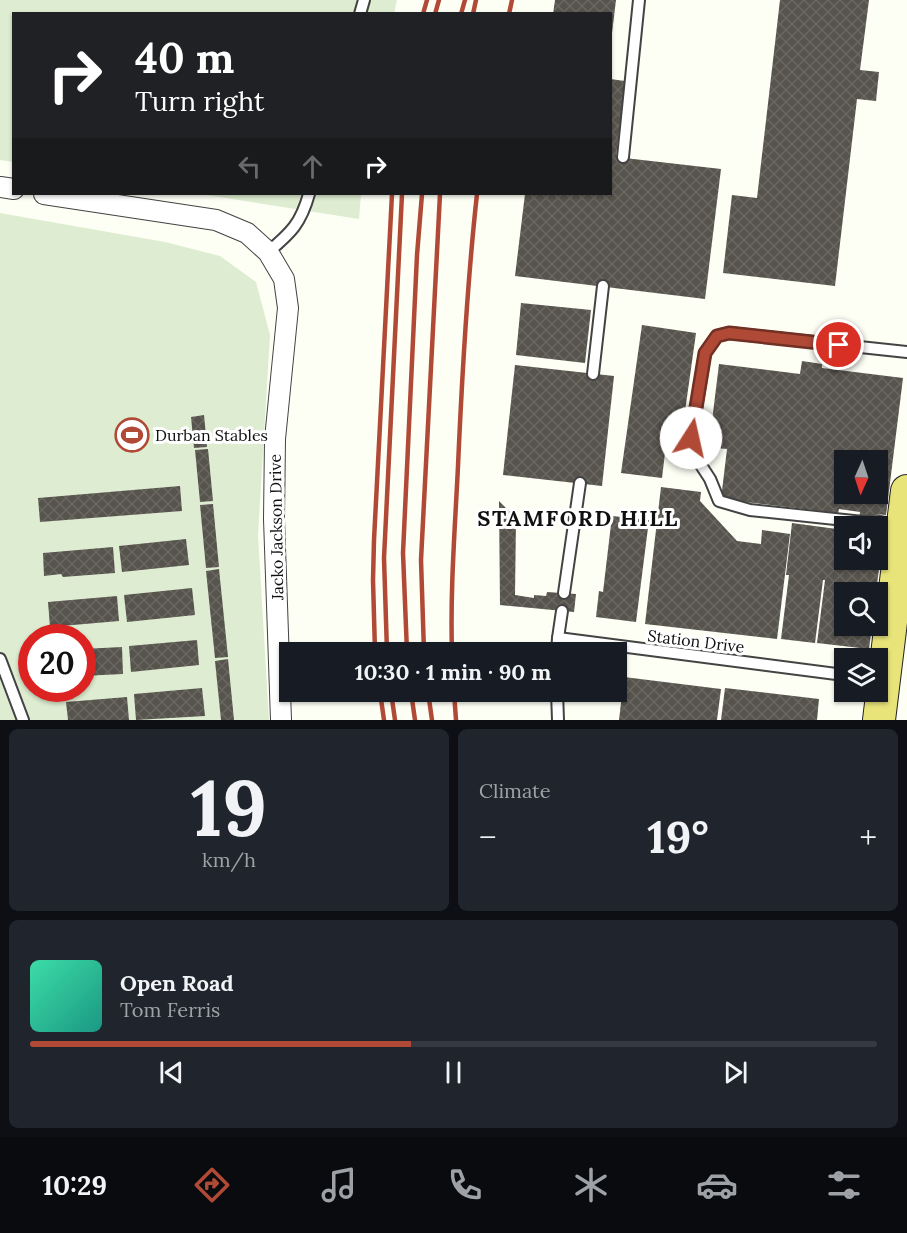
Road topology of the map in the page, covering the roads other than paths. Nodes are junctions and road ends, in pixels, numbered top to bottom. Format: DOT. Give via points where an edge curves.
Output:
graph roads {
  1 [pos="639,0"];
  2 [pos="623,158"];
  3 [pos="51,195"];
  4 [pos="309,195"];
  5 [pos="268,252"];
  6 [pos="603,286"];
  7 [pos="907,352"];
  8 [pos="593,374"];
  9 [pos="580,483"];
  10 [pos="907,490"];
  11 [pos="903,526"];
  12 [pos="564,593"];
  13 [pos="562,612"];
  14 [pos="558,638"];
  15 [pos="558,642"];
  16 [pos="886,648"];
  17 [pos="0,659"];
  18 [pos="834,674"];
  19 [pos="557,702"];
  20 [pos="880,702"];
  21 [pos="23,720"];
  22 [pos="281,720"];
  23 [pos="558,720"];
  24 [pos="879,720"];
  1 -- 2 [label="lane"];
  3 -- 5 [label="street, Jacko Jackson Drive" via="216,220 247,233"];
  4 -- 5 [label="lane" via="298,223"];
  5 -- 22 [label="street, Jacko Jackson Drive" via="284,279 288,309 275,439"];
  6 -- 8 [label="lane"];
  7 -- 11 [label="lane" via="729,333 717,336 705,353 691,438 695,456 724,504"];
  9 -- 12 [label="lane"];
  10 -- 11 [label="main road"];
  11 -- 16 [label="main road"];
  13 -- 14 [label="lane"];
  14 -- 15 [label="lane"];
  14 -- 18 [label="lane, Station Drive"];
  17 -- 21 [label="lane"];
  19 -- 23 [label="lane"];
  20 -- 24 [label="main road"];
}
